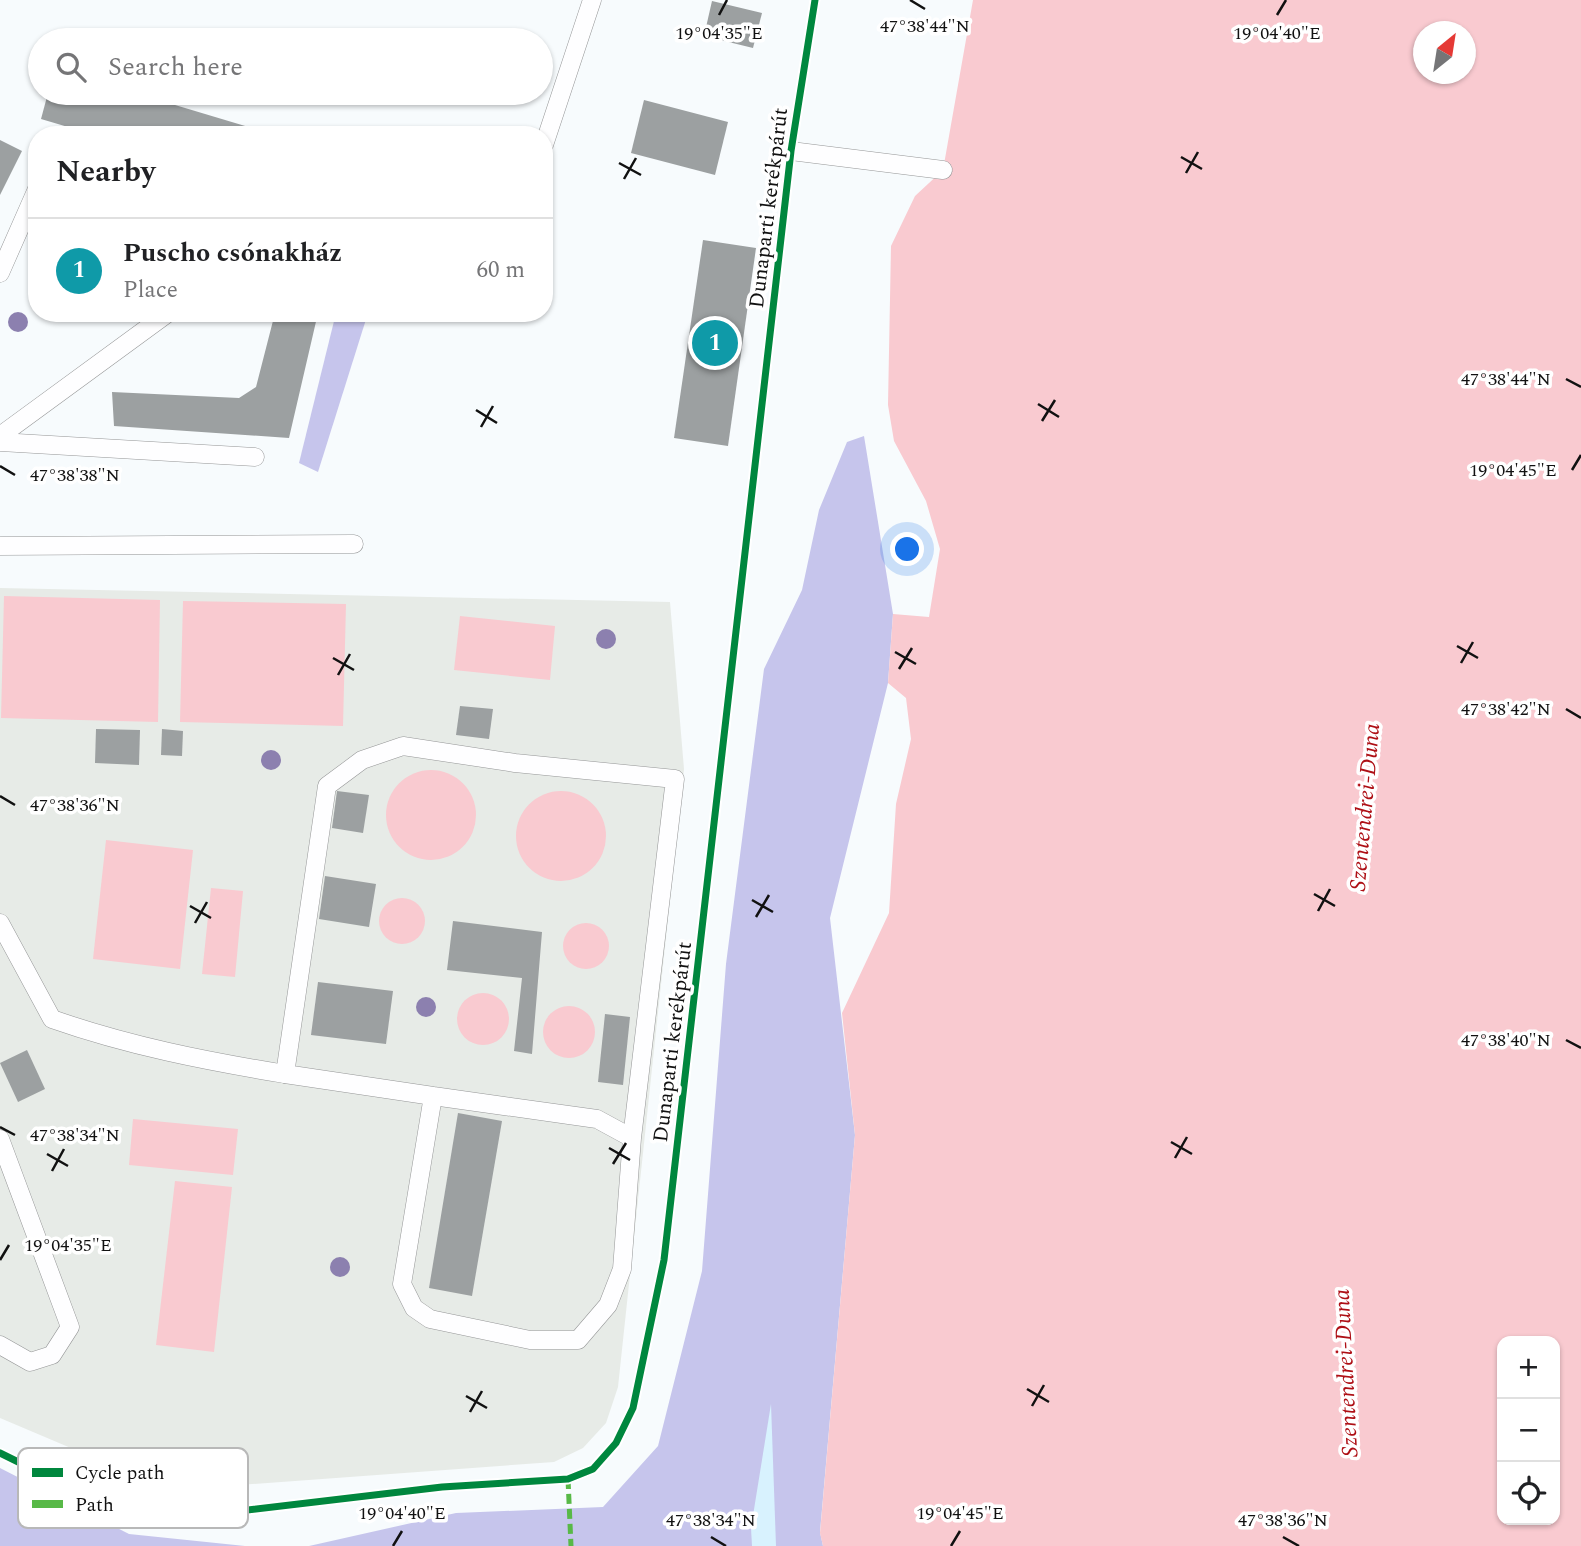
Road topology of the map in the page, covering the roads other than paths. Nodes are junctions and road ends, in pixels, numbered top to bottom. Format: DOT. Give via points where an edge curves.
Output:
graph roads {
  1 [pos="592,0"];
  2 [pos="550,126"];
  3 [pos="791,151"];
  4 [pos="943,170"];
  5 [pos="28,209"];
  6 [pos="0,273"];
  7 [pos="155,322"];
  8 [pos="0,436"];
  9 [pos="0,442"];
  10 [pos="255,457"];
  11 [pos="354,544"];
  12 [pos="0,546"];
  13 [pos="0,923"];
  14 [pos="285,1074"];
  15 [pos="433,1096"];
  16 [pos="632,1138"];
  17 [pos="2,1147"];
  18 [pos="0,1345"];
  1 -- 2 [label="lane"];
  3 -- 4 [label="lane"];
  5 -- 6 [label="lane"];
  7 -- 8 [label="lane"];
  9 -- 10 [label="lane"];
  11 -- 12 [label="lane"];
  13 -- 14 [label="lane" via="52,1019 105,1038 187,1058"];
  14 -- 15 [label="lane"];
  14 -- 16 [label="lane" via="327,786 362,760 404,746 675,779"];
  15 -- 16 [label="lane" via="597,1119"];
  15 -- 16 [label="lane" via="402,1284 414,1308 430,1319 530,1340 578,1340 608,1305 622,1269"];
  17 -- 18 [label="lane" via="70,1327 52,1355 30,1362"];
}
